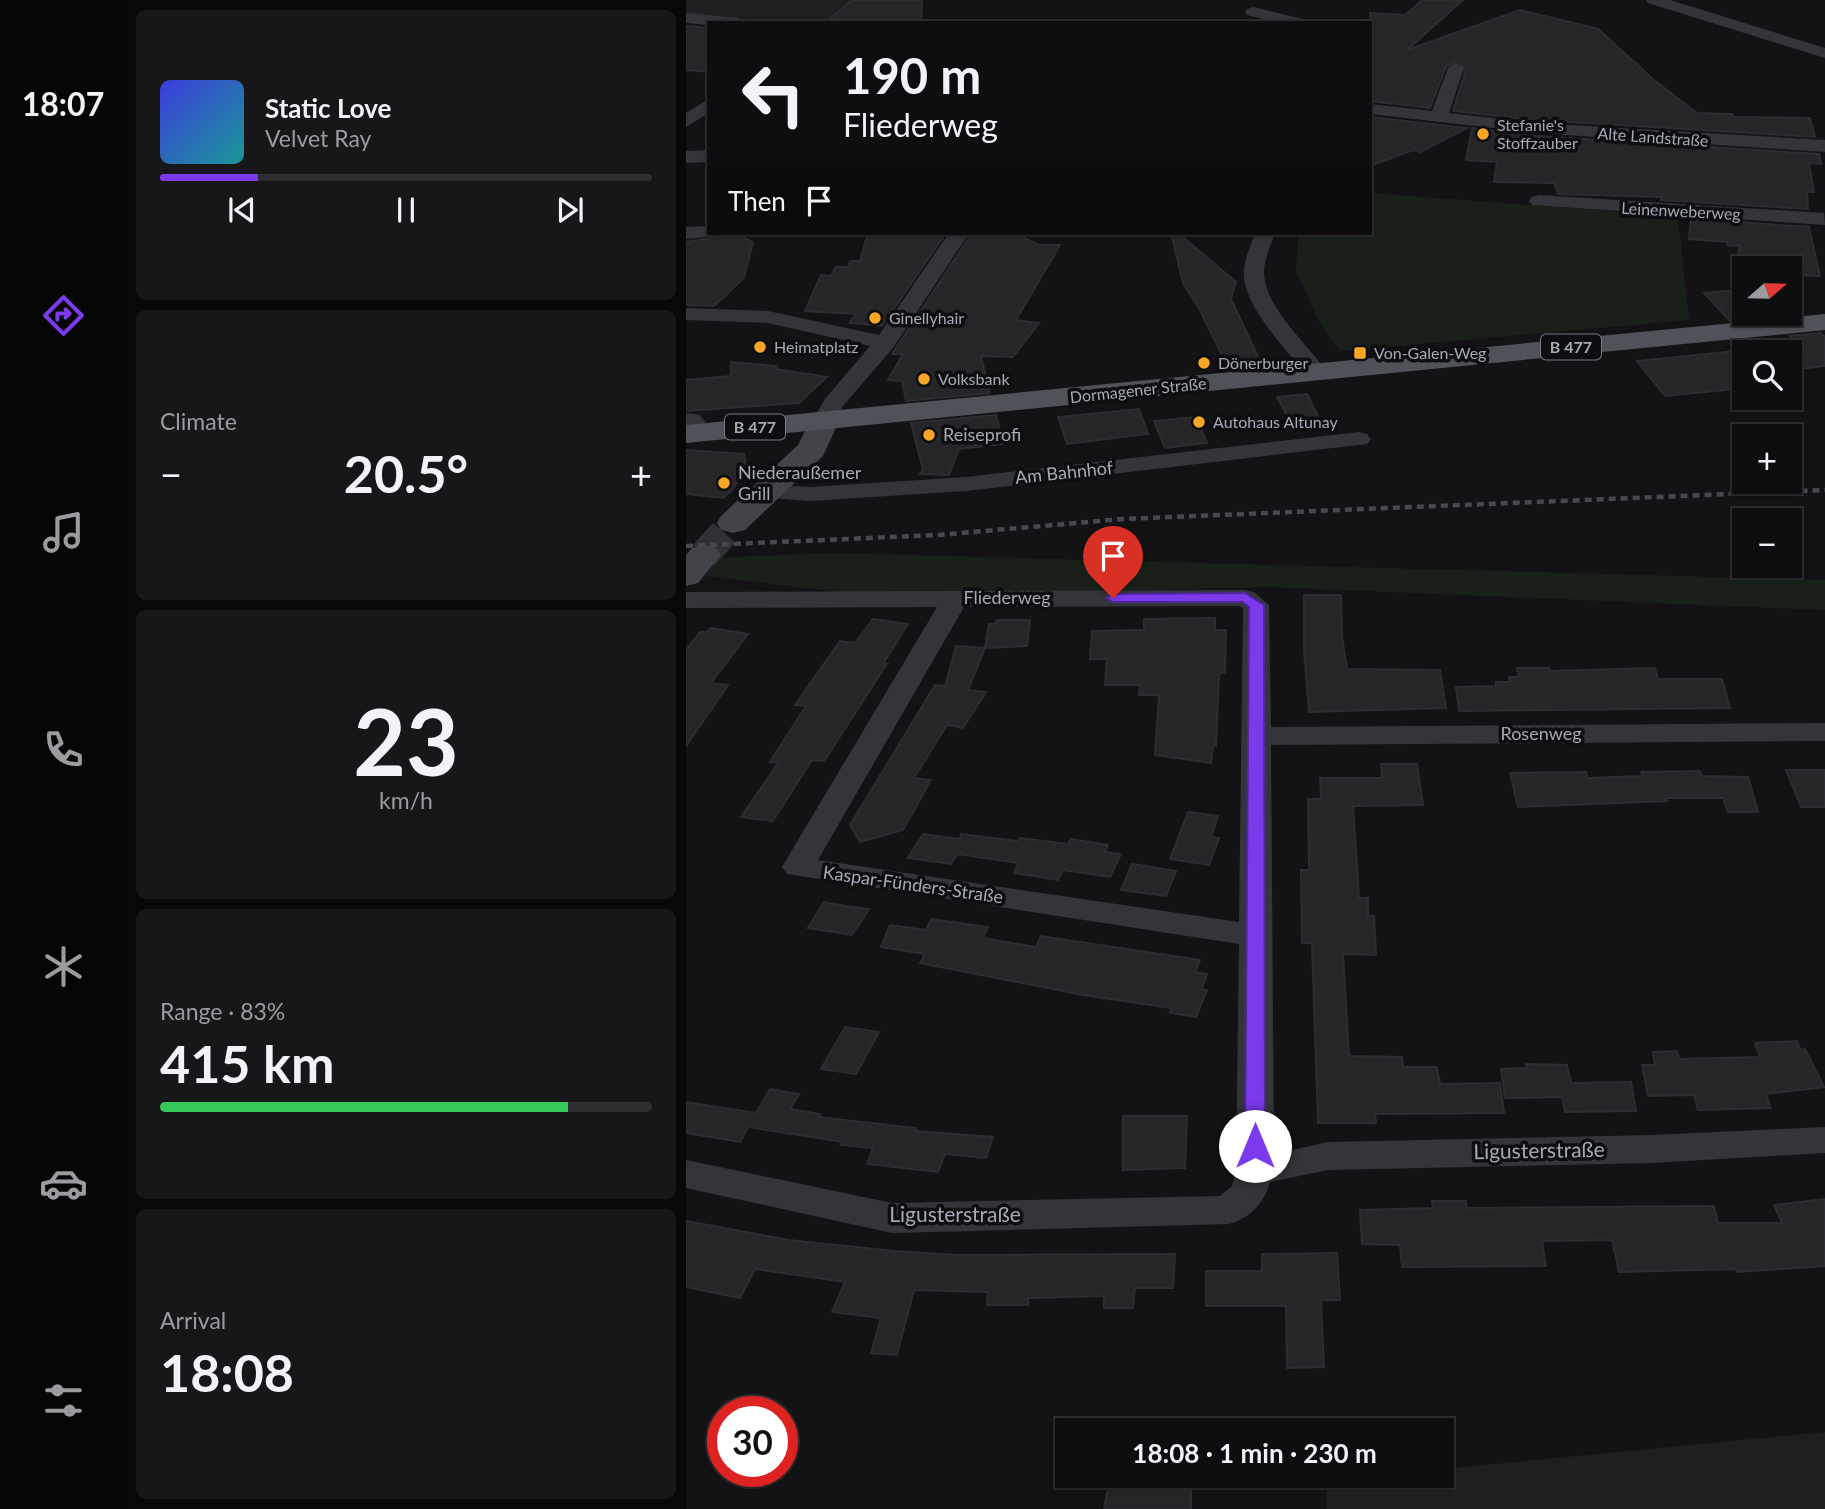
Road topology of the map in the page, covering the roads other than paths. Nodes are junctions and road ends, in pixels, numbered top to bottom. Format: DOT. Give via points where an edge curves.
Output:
graph roads {
  1 [pos="1654,0"];
  2 [pos="1249,11"];
  3 [pos="686,18"];
  4 [pos="717,21"];
  5 [pos="1292,21"];
  6 [pos="1825,40"];
  7 [pos="1803,46"];
  8 [pos="1825,53"];
  9 [pos="1456,68"];
  10 [pos="686,97"];
  11 [pos="707,105"];
  12 [pos="1372,109"];
  13 [pos="1439,117"];
  14 [pos="686,122"];
  15 [pos="1825,146"];
  16 [pos="707,156"];
  17 [pos="686,157"];
  18 [pos="1539,201"];
  19 [pos="1825,215"];
  20 [pos="707,232"];
  21 [pos="686,233"];
  22 [pos="958,235"];
  23 [pos="1264,235"];
  24 [pos="686,314"];
  25 [pos="1825,322"];
  26 [pos="885,343"];
  27 [pos="1316,372"];
  28 [pos="824,421"];
  29 [pos="691,429"];
  30 [pos="1359,439"];
  31 [pos="768,492"];
  32 [pos="733,523"];
  33 [pos="956,598"];
  34 [pos="686,600"];
  35 [pos="1825,732"];
  36 [pos="1258,736"];
  37 [pos="1254,935"];
  38 [pos="1825,1140"];
  39 [pos="1255,1172"];
  40 [pos="686,1174"];
  41 [pos="1229,1210"];
  1 -- 7 [label="street"];
  2 -- 5 [label="street"];
  3 -- 4 [label="street"];
  6 -- 7 [label="street"];
  7 -- 8 [label="street"];
  9 -- 13 [label="street"];
  10 -- 11 [label="street"];
  11 -- 14 [label="street"];
  12 -- 13 [label="street, Alte Landstraße"];
  13 -- 15 [label="street, Alte Landstraße" via="1644,137"];
  16 -- 17 [label="street"];
  18 -- 19 [label="street, Leinenweberweg"];
  20 -- 21 [label="street"];
  22 -- 26 [label="street"];
  23 -- 27 [label="street" via="1255,264 1257,287"];
  24 -- 26 [label="street" via="768,317"];
  25 -- 27 [label="main road, Dormagener Straße / B 477"];
  26 -- 28 [label="street"];
  27 -- 28 [label="main road, Dormagener Straße / B 477"];
  28 -- 29 [label="main road, Dormagener Straße / B 477"];
  28 -- 31 [label="main road" via="812,449"];
  30 -- 31 [label="street, Am Bahnhof" via="966,484 810,494"];
  31 -- 32 [label="main road"];
  33 -- 34 [label="street, Fliederweg"];
  33 -- 36 [label="street, Fliederweg" via="1245,598 1256,605"];
  33 -- 37 [label="street, Kaspar-Fünders-Straße" via="797,867"];
  35 -- 36 [label="street, Rosenweg"];
  36 -- 37 [label="street, Fliederweg"];
  37 -- 39 [label="street, Fliederweg"];
  38 -- 39 [label="street, Ligusterstraße" via="1328,1156"];
  39 -- 41 [label="street, Fliederweg" via="1248,1194"];
  40 -- 41 [label="street, Ligusterstraße" via="892,1218"];
}
